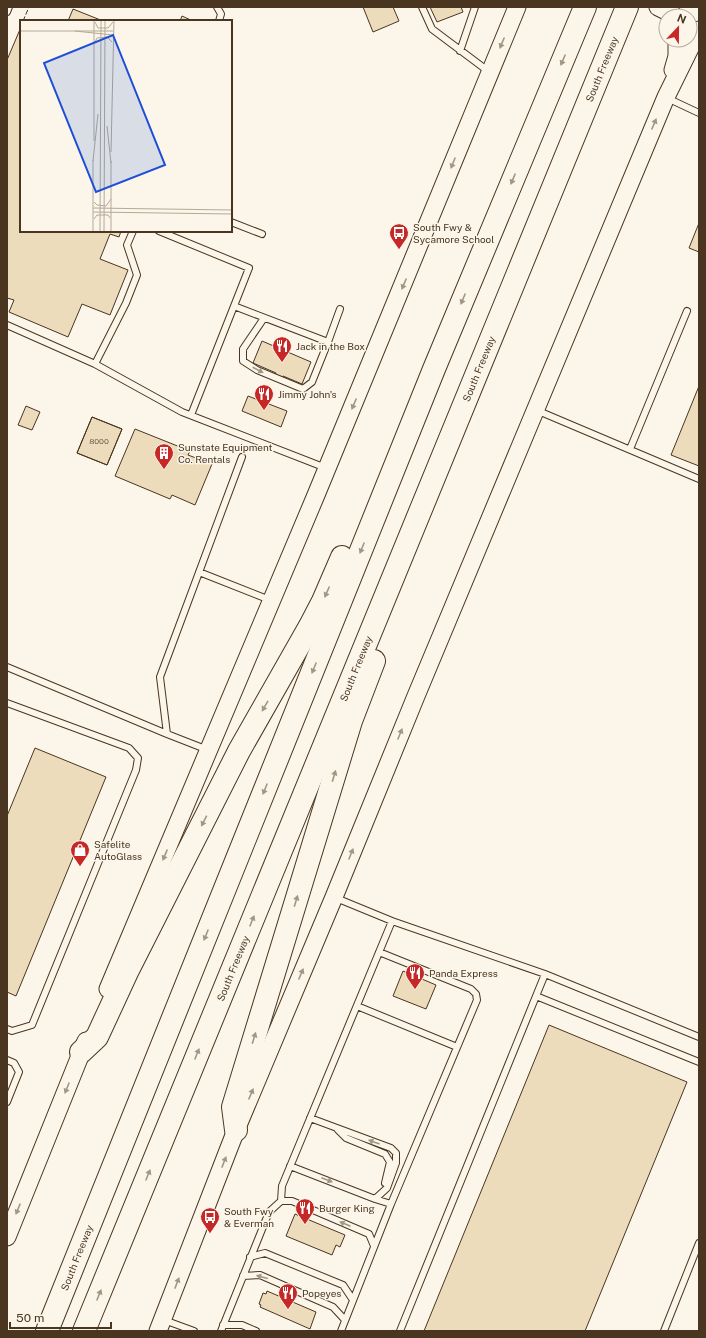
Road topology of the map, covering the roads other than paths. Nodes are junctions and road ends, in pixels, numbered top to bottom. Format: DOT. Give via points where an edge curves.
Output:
graph roads {
  1 [pos="9,7"];
  2 [pos="216,7"];
  3 [pos="422,7"];
  4 [pos="475,7"];
  5 [pos="517,7"];
  6 [pos="627,7"];
  7 [pos="7,12"];
  8 [pos="581,15"];
  9 [pos="218,20"];
  10 [pos="699,30"];
  11 [pos="677,48"];
  12 [pos="460,51"];
  13 [pos="490,72"];
  14 [pos="666,97"];
  15 [pos="699,113"];
  16 [pos="232,222"];
  17 [pos="133,232"];
  18 [pos="161,232"];
  19 [pos="262,234"];
  20 [pos="234,306"];
  21 [pos="340,308"];
  22 [pos="686,311"];
  23 [pos="264,318"];
  24 [pos="7,324"];
  25 [pos="328,342"];
  26 [pos="95,364"];
  27 [pos="434,369"];
  28 [pos="535,410"];
  29 [pos="191,415"];
  30 [pos="630,450"];
  31 [pos="242,457"];
  32 [pos="327,469"];
  33 [pos="699,479"];
  34 [pos="415,521"];
  35 [pos="199,572"];
  36 [pos="272,601"];
  37 [pos="7,668"];
  38 [pos="7,703"];
  39 [pos="167,734"];
  40 [pos="210,750"];
  41 [pos="334,897"];
  42 [pos="392,921"];
  43 [pos="379,952"];
  44 [pos="545,974"];
  45 [pos="536,996"];
  46 [pos="356,1006"];
  47 [pos="7,1028"];
  48 [pos="699,1037"];
  49 [pos="457,1047"];
  50 [pos="81,1052"];
  51 [pos="7,1060"];
  52 [pos="699,1062"];
  53 [pos="7,1102"];
  54 [pos="310,1118"];
  55 [pos="337,1128"];
  56 [pos="236,1130"];
  57 [pos="290,1166"];
  58 [pos="384,1191"];
  59 [pos="375,1199"];
  60 [pos="281,1201"];
  61 [pos="391,1204"];
  62 [pos="7,1237"];
  63 [pos="699,1243"];
  64 [pos="374,1246"];
  65 [pos="250,1257"];
  66 [pos="243,1276"];
  67 [pos="353,1300"];
  68 [pos="345,1320"];
  69 [pos="160,1325"];
  70 [pos="222,1328"];
  71 [pos="47,1331"];
  72 [pos="84,1331"];
  73 [pos="194,1331"];
  74 [pos="256,1331"];
  75 [pos="341,1331"];
  76 [pos="400,1331"];
  77 [pos="664,1331"];
  1 -- 7 [label="lane"];
  2 -- 9 [label="lane" via="221,14"];
  3 -- 12 [label="lane" via="432,29"];
  4 -- 12 [label="lane"];
  5 -- 13 [label="main road, one-way"];
  6 -- 34 [label="highway, South Freeway"];
  8 -- 27 [label="highway, South Freeway, one-way"];
  10 -- 14 [label="main road"];
  11 -- 14 [label="main road"];
  12 -- 13 [label="lane"];
  13 -- 32 [label="main road, one-way"];
  14 -- 15 [label="lane"];
  28 -- 14 [label="main road, one-way"];
  16 -- 19 [label="lane"];
  17 -- 26 [label="lane" via="127,245 137,275 126,303"];
  18 -- 20 [label="lane" via="249,268"];
  20 -- 23 [label="lane"];
  20 -- 29 [label="lane"];
  21 -- 25 [label="lane"];
  22 -- 30 [label="lane"];
  23 -- 25 [label="lane"];
  23 -- 25 [label="lane, one-way" via="243,349 243,361 257,370 303,389 312,382"];
  24 -- 26 [label="lane"];
  26 -- 29 [label="lane"];
  27 -- 50 [label="highway, one-way" via="414,391 313,620 239,751 128,970 97,1037"];
  27 -- 71 [label="highway, South Freeway, one-way"];
  28 -- 30 [label="lane"];
  41 -- 28 [label="main road, one-way"];
  29 -- 32 [label="lane"];
  30 -- 33 [label="lane"];
  31 -- 35 [label="lane"];
  32 -- 36 [label="main road"];
  56 -- 34 [label="highway, one-way" via="233,1107 351,721 409,565"];
  72 -- 34 [label="highway, South Freeway, one-way"];
  35 -- 36 [label="lane"];
  35 -- 39 [label="lane" via="160,677"];
  36 -- 40 [label="main road"];
  37 -- 39 [label="lane"];
  38 -- 47 [label="lane" via="130,748 138,758 136,770 32,1025 12,1031"];
  39 -- 40 [label="lane"];
  40 -- 50 [label="main road, one-way"];
  41 -- 42 [label="lane"];
  56 -- 41 [label="main road, one-way"];
  42 -- 43 [label="lane"];
  42 -- 44 [label="lane"];
  43 -- 46 [label="lane"];
  43 -- 49 [label="lane" via="471,989 476,994 477,1000"];
  44 -- 45 [label="lane"];
  44 -- 48 [label="lane"];
  45 -- 52 [label="lane"];
  45 -- 76 [label="lane"];
  46 -- 49 [label="lane"];
  46 -- 54 [label="lane"];
  49 -- 61 [label="lane"];
  50 -- 62 [label="main road, one-way"];
  51 -- 53 [label="lane" via="14,1063 19,1072"];
  54 -- 55 [label="lane"];
  54 -- 57 [label="lane"];
  55 -- 58 [label="lane" via="346,1138 386,1154 390,1162"];
  58 -- 55 [label="lane, one-way" via="396,1163 396,1153 390,1148"];
  69 -- 56 [label="main road, one-way"];
  57 -- 59 [label="lane, one-way"];
  57 -- 60 [label="lane" via="282,1186"];
  58 -- 59 [label="lane"];
  59 -- 61 [label="lane"];
  64 -- 60 [label="lane, one-way" via="369,1234 292,1201"];
  60 -- 65 [label="lane" via="268,1212"];
  61 -- 64 [label="lane"];
  63 -- 77 [label="lane"];
  64 -- 67 [label="lane"];
  65 -- 66 [label="lane"];
  65 -- 67 [label="lane" via="265,1253 342,1285"];
  68 -- 66 [label="lane, one-way" via="333,1307 260,1275"];
  66 -- 70 [label="lane"];
  67 -- 68 [label="lane"];
  68 -- 75 [label="lane"];
  69 -- 73 [label="lane"];
  70 -- 74 [label="lane" via="242,1325"];
}
